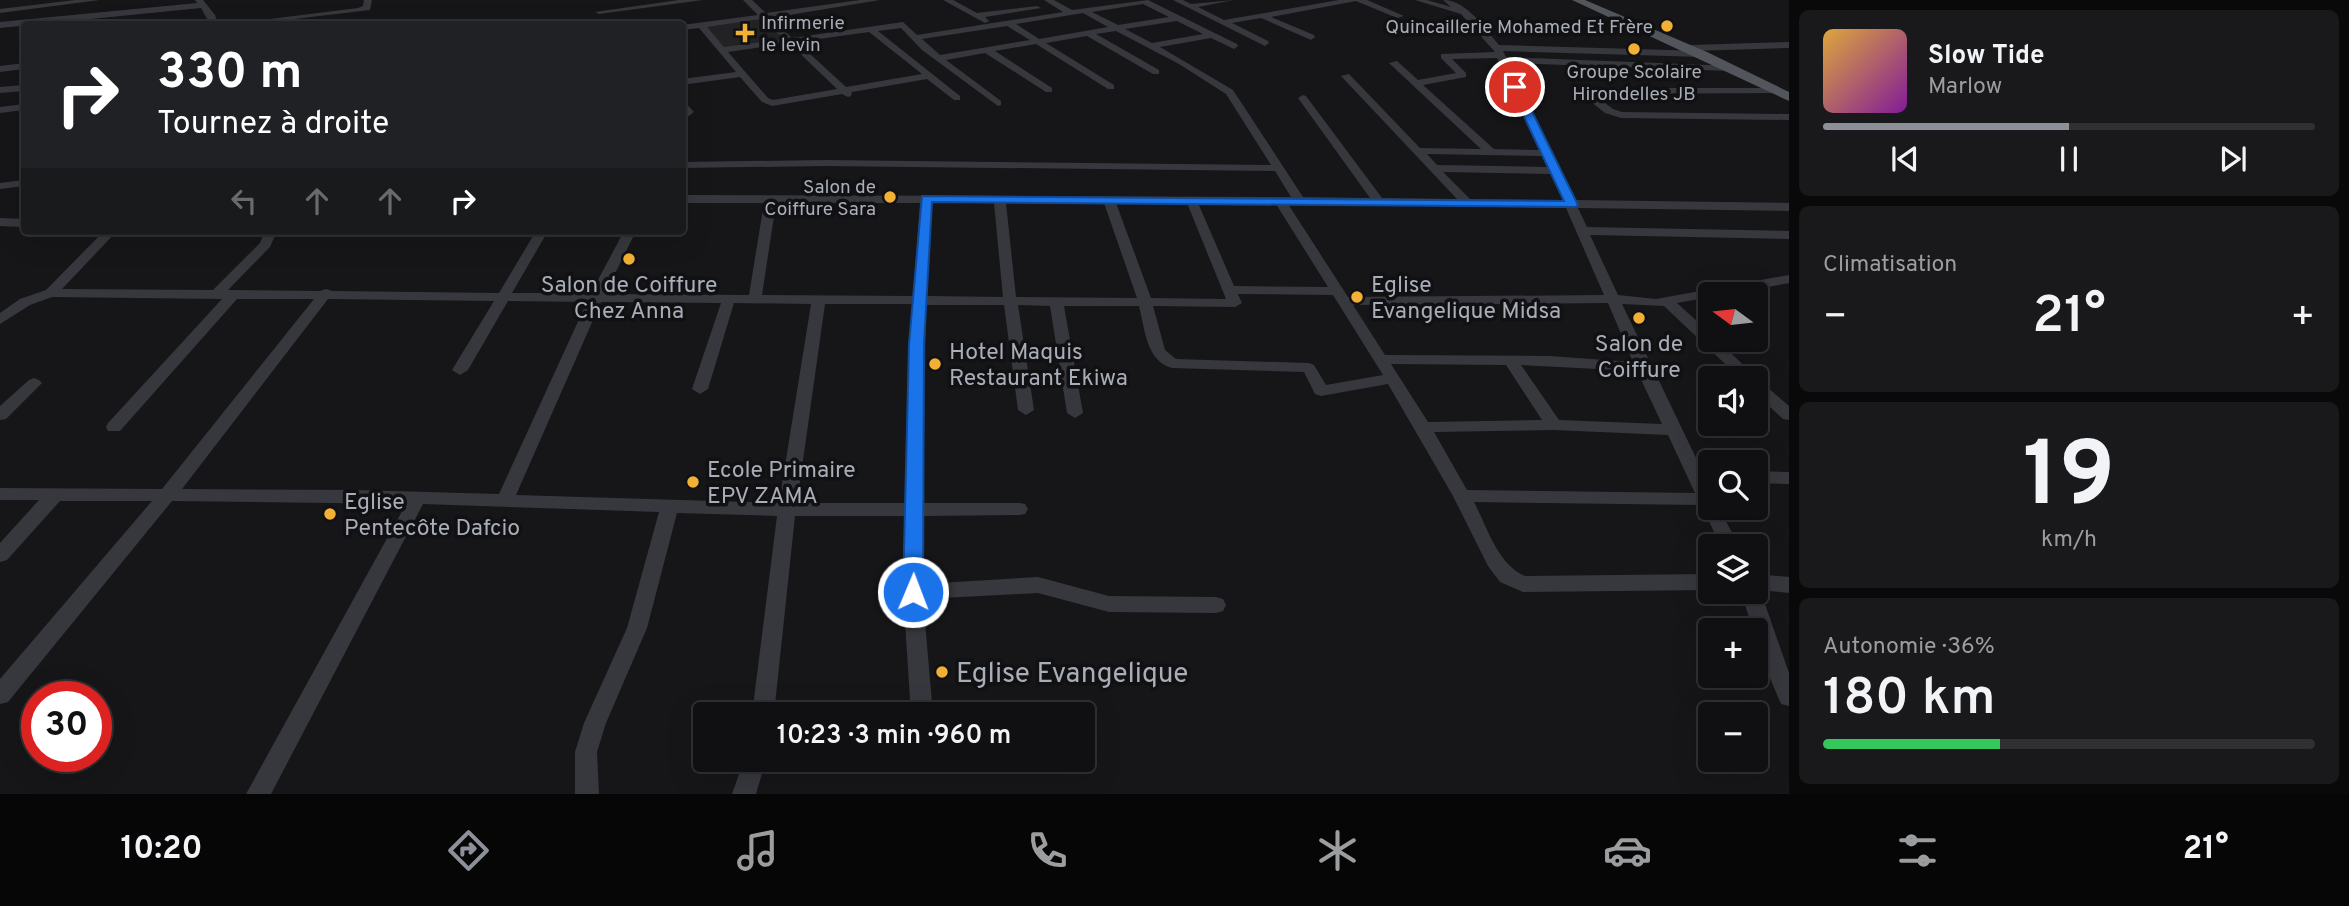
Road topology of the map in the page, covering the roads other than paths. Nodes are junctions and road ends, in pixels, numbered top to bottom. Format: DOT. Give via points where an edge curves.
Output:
graph roads {
  1 [pos="96,0"];
  2 [pos="369,0"];
  3 [pos="699,0"];
  4 [pos="747,0"];
  5 [pos="876,0"];
  6 [pos="1091,0"];
  7 [pos="1177,0"];
  8 [pos="1230,0"];
  9 [pos="1353,0"];
  10 [pos="1360,0"];
  11 [pos="1419,0"];
  12 [pos="1447,0"];
  13 [pos="1577,0"];
  14 [pos="1588,0"];
  15 [pos="1144,1"];
  16 [pos="202,2"];
  17 [pos="950,2"];
  18 [pos="965,2"];
  19 [pos="1052,3"];
  20 [pos="1191,6"];
  21 [pos="0,11"];
  22 [pos="1084,11"];
  23 [pos="599,12"];
  24 [pos="1071,13"];
  25 [pos="1464,13"];
  26 [pos="1261,15"];
  27 [pos="77,16"];
  28 [pos="977,16"];
  29 [pos="1400,16"];
  30 [pos="765,17"];
  31 [pos="1177,18"];
  32 [pos="34,21"];
  33 [pos="73,21"];
  34 [pos="212,21"];
  35 [pos="261,21"];
  36 [pos="1226,22"];
  37 [pos="21,23"];
  38 [pos="1008,23"];
  39 [pos="0,25"];
  40 [pos="701,26"];
  41 [pos="994,26"];
  42 [pos="686,28"];
  43 [pos="869,28"];
  44 [pos="1117,28"];
  45 [pos="1088,33"];
  46 [pos="1212,35"];
  47 [pos="1311,37"];
  48 [pos="914,38"];
  49 [pos="791,40"];
  50 [pos="1039,41"];
  51 [pos="1265,43"];
  52 [pos="1789,45"];
  53 [pos="1150,46"];
  54 [pos="1234,46"];
  55 [pos="721,50"];
  56 [pos="987,50"];
  57 [pos="1697,50"];
  58 [pos="1500,54"];
  59 [pos="939,58"];
  60 [pos="1394,63"];
  61 [pos="21,67"];
  62 [pos="1731,68"];
  63 [pos="2,70"];
  64 [pos="1156,72"];
  65 [pos="742,74"];
  66 [pos="929,76"];
  67 [pos="1346,76"];
  68 [pos="686,81"];
  69 [pos="1416,83"];
  70 [pos="1111,87"];
  71 [pos="21,88"];
  72 [pos="0,90"];
  73 [pos="844,90"];
  74 [pos="1049,90"];
  75 [pos="1789,90"];
  76 [pos="1776,91"];
  77 [pos="1789,97"];
  78 [pos="852,98"];
  79 [pos="957,98"];
  80 [pos="1303,98"];
  81 [pos="998,103"];
  82 [pos="21,107"];
  83 [pos="0,110"];
  84 [pos="1789,117"];
  85 [pos="1417,151"];
  86 [pos="1491,152"];
  87 [pos="1548,153"];
  88 [pos="686,165"];
  89 [pos="1279,168"];
  90 [pos="1434,168"];
  91 [pos="1556,171"];
  92 [pos="21,183"];
  93 [pos="0,186"];
  94 [pos="771,198"];
  95 [pos="926,198"];
  96 [pos="686,199"];
  97 [pos="1000,199"];
  98 [pos="1109,200"];
  99 [pos="1191,200"];
  100 [pos="1280,200"];
  101 [pos="1299,200"];
  102 [pos="1378,202"];
  103 [pos="1467,203"];
  104 [pos="1572,205"];
  105 [pos="1789,207"];
  106 [pos="0,222"];
  107 [pos="21,223"];
  108 [pos="1583,231"];
  109 [pos="107,235"];
  110 [pos="269,235"];
  111 [pos="540,235"];
  112 [pos="628,235"];
  113 [pos="1789,235"];
  114 [pos="1789,279"];
  115 [pos="1232,290"];
  116 [pos="51,292"];
  117 [pos="326,293"];
  118 [pos="226,294"];
  119 [pos="502,295"];
  120 [pos="597,295"];
  121 [pos="1339,296"];
  122 [pos="755,297"];
  123 [pos="729,298"];
  124 [pos="819,298"];
  125 [pos="920,299"];
  126 [pos="1614,299"];
  127 [pos="1010,301"];
  128 [pos="1667,301"];
  129 [pos="1056,302"];
  130 [pos="1145,302"];
  131 [pos="6,310"];
  132 [pos="0,320"];
  133 [pos="1378,359"];
  134 [pos="1510,360"];
  135 [pos="1736,366"];
  136 [pos="1643,367"];
  137 [pos="460,370"];
  138 [pos="1390,379"];
  139 [pos="34,383"];
  140 [pos="700,389"];
  141 [pos="1768,395"];
  142 [pos="1026,410"];
  143 [pos="1786,410"];
  144 [pos="1075,413"];
  145 [pos="0,415"];
  146 [pos="1553,425"];
  147 [pos="114,427"];
  148 [pos="1423,427"];
  149 [pos="1671,430"];
  150 [pos="1698,470"];
  151 [pos="1768,477"];
  152 [pos="1789,478"];
  153 [pos="0,494"];
  154 [pos="167,494"];
  155 [pos="54,496"];
  156 [pos="1462,496"];
  157 [pos="418,498"];
  158 [pos="505,500"];
  159 [pos="1698,504"];
  160 [pos="669,508"];
  161 [pos="1019,509"];
  162 [pos="787,510"];
  163 [pos="914,510"];
  164 [pos="0,555"];
  165 [pos="1698,582"];
  166 [pos="1768,583"];
  167 [pos="1789,585"];
  168 [pos="913,592"];
  169 [pos="1755,604"];
  170 [pos="1216,605"];
  171 [pos="1,692"];
  172 [pos="1789,698"];
  173 [pos="764,702"];
  174 [pos="921,702"];
  175 [pos="751,772"];
  176 [pos="258,794"];
  177 [pos="587,794"];
  178 [pos="744,794"];
  1 -- 21 [label="street"];
  2 -- 35 [label="street" via="367,8 358,10"];
  3 -- 23 [label="street"];
  4 -- 30 [label="street"];
  5 -- 30 [label="street"];
  6 -- 19 [label="street"];
  7 -- 20 [label="street"];
  8 -- 20 [label="street"];
  9 -- 26 [label="street"];
  10 -- 29 [label="street"];
  11 -- 25 [label="street"];
  12 -- 25 [label="street"];
  13 -- 57 [label="main road"];
  14 -- 57 [label="main road"];
  15 -- 22 [label="street"];
  15 -- 31 [label="street"];
  16 -- 27 [label="street" via="159,13"];
  16 -- 34 [label="street"];
  17 -- 18 [label="street"];
  17 -- 28 [label="street"];
  19 -- 24 [label="street"];
  19 -- 28 [label="street"];
  20 -- 36 [label="street"];
  22 -- 24 [label="street"];
  22 -- 44 [label="street"];
  24 -- 38 [label="street"];
  25 -- 58 [label="street"];
  26 -- 36 [label="street"];
  26 -- 47 [label="street"];
  27 -- 32 [label="street"];
  27 -- 33 [label="street"];
  28 -- 41 [label="street"];
  30 -- 40 [label="street"];
  30 -- 49 [label="street"];
  31 -- 44 [label="street"];
  31 -- 46 [label="street"];
  36 -- 51 [label="street"];
  37 -- 39 [label="street"];
  38 -- 41 [label="street"];
  38 -- 50 [label="street"];
  40 -- 42 [label="street"];
  40 -- 55 [label="street"];
  41 -- 48 [label="street"];
  43 -- 48 [label="street" via="903,25"];
  43 -- 49 [label="street"];
  43 -- 66 [label="street"];
  44 -- 45 [label="street"];
  44 -- 53 [label="street"];
  45 -- 50 [label="street"];
  45 -- 64 [label="street"];
  46 -- 53 [label="street"];
  46 -- 54 [label="street"];
  48 -- 59 [label="street"];
  49 -- 55 [label="street"];
  49 -- 73 [label="street"];
  50 -- 56 [label="street"];
  50 -- 70 [label="street"];
  52 -- 57 [label="street"];
  53 -- 89 [label="street" via="1230,92"];
  55 -- 65 [label="street"];
  56 -- 59 [label="street"];
  56 -- 74 [label="street"];
  57 -- 58 [label="street"];
  57 -- 62 [label="main road"];
  57 -- 75 [label="main road"];
  58 -- 62 [label="street"];
  58 -- 69 [label="street" via="1444,56 1463,75"];
  58 -- 87 [label="street"];
  59 -- 81 [label="street"];
  60 -- 69 [label="street"];
  61 -- 63 [label="street"];
  62 -- 76 [label="main road"];
  65 -- 68 [label="street"];
  65 -- 73 [label="street" via="772,103"];
  66 -- 73 [label="street"];
  66 -- 79 [label="street"];
  67 -- 85 [label="street"];
  69 -- 86 [label="street"];
  71 -- 72 [label="street"];
  73 -- 78 [label="street"];
  76 -- 77 [label="main road"];
  76 -- 84 [label="street" via="1583,90 1609,111 1622,115"];
  80 -- 102 [label="street"];
  82 -- 83 [label="street"];
  85 -- 86 [label="street"];
  85 -- 90 [label="street"];
  86 -- 87 [label="street"];
  87 -- 91 [label="street"];
  88 -- 89 [label="street"];
  89 -- 101 [label="street"];
  90 -- 91 [label="street"];
  90 -- 103 [label="street"];
  91 -- 104 [label="street"];
  92 -- 93 [label="street"];
  94 -- 95 [label="street"];
  94 -- 96 [label="street"];
  94 -- 122 [label="street"];
  95 -- 97 [label="street"];
  95 -- 125 [label="street"];
  97 -- 98 [label="street"];
  97 -- 127 [label="street"];
  98 -- 99 [label="street"];
  98 -- 130 [label="street"];
  99 -- 100 [label="street"];
  99 -- 115 [label="street"];
  100 -- 101 [label="street"];
  100 -- 121 [label="street"];
  101 -- 102 [label="street"];
  102 -- 103 [label="street"];
  103 -- 104 [label="street"];
  104 -- 105 [label="street"];
  104 -- 108 [label="street"];
  106 -- 107 [label="street"];
  108 -- 113 [label="street"];
  108 -- 126 [label="street"];
  109 -- 116 [label="street"];
  110 -- 118 [label="street"];
  111 -- 119 [label="street"];
  112 -- 120 [label="street"];
  114 -- 128 [label="street"];
  115 -- 121 [label="street"];
  115 -- 130 [label="street" via="1235,303"];
  116 -- 118 [label="street"];
  116 -- 131 [label="street"];
  117 -- 118 [label="street"];
  117 -- 119 [label="street"];
  117 -- 154 [label="street"];
  118 -- 147 [label="street"];
  119 -- 120 [label="street"];
  119 -- 137 [label="street"];
  120 -- 123 [label="street"];
  120 -- 158 [label="street"];
  121 -- 126 [label="street"];
  121 -- 133 [label="street"];
  122 -- 123 [label="street"];
  122 -- 124 [label="street"];
  123 -- 140 [label="street"];
  124 -- 125 [label="street"];
  124 -- 162 [label="street"];
  125 -- 127 [label="street"];
  125 -- 163 [label="street"];
  126 -- 128 [label="street"];
  126 -- 136 [label="street"];
  127 -- 129 [label="street"];
  127 -- 142 [label="street"];
  128 -- 135 [label="street"];
  129 -- 130 [label="street"];
  129 -- 144 [label="street"];
  130 -- 138 [label="street" via="1158,352 1172,363 1308,368 1321,391"];
  131 -- 132 [label="street"];
  133 -- 134 [label="street"];
  133 -- 138 [label="street"];
  134 -- 136 [label="street"];
  134 -- 146 [label="street"];
  136 -- 149 [label="street"];
  138 -- 148 [label="street"];
  139 -- 145 [label="street"];
  141 -- 143 [label="street"];
  146 -- 148 [label="street"];
  146 -- 149 [label="street"];
  148 -- 156 [label="street"];
  149 -- 150 [label="street"];
  151 -- 152 [label="street"];
  153 -- 155 [label="street"];
  154 -- 155 [label="street"];
  154 -- 157 [label="street"];
  154 -- 171 [label="street"];
  155 -- 164 [label="street"];
  156 -- 159 [label="street"];
  156 -- 165 [label="street" via="1494,561 1507,577 1523,584"];
  157 -- 158 [label="street"];
  157 -- 176 [label="street"];
  158 -- 160 [label="street"];
  160 -- 162 [label="street"];
  160 -- 177 [label="street" via="636,628 586,752"];
  161 -- 163 [label="street"];
  162 -- 163 [label="street"];
  162 -- 173 [label="street"];
  163 -- 168 [label="street"];
  166 -- 167 [label="street"];
  168 -- 170 [label="street" via="1038,585 1109,604"];
  168 -- 174 [label="street"];
  169 -- 172 [label="street"];
  175 -- 178 [label="street"];
}
